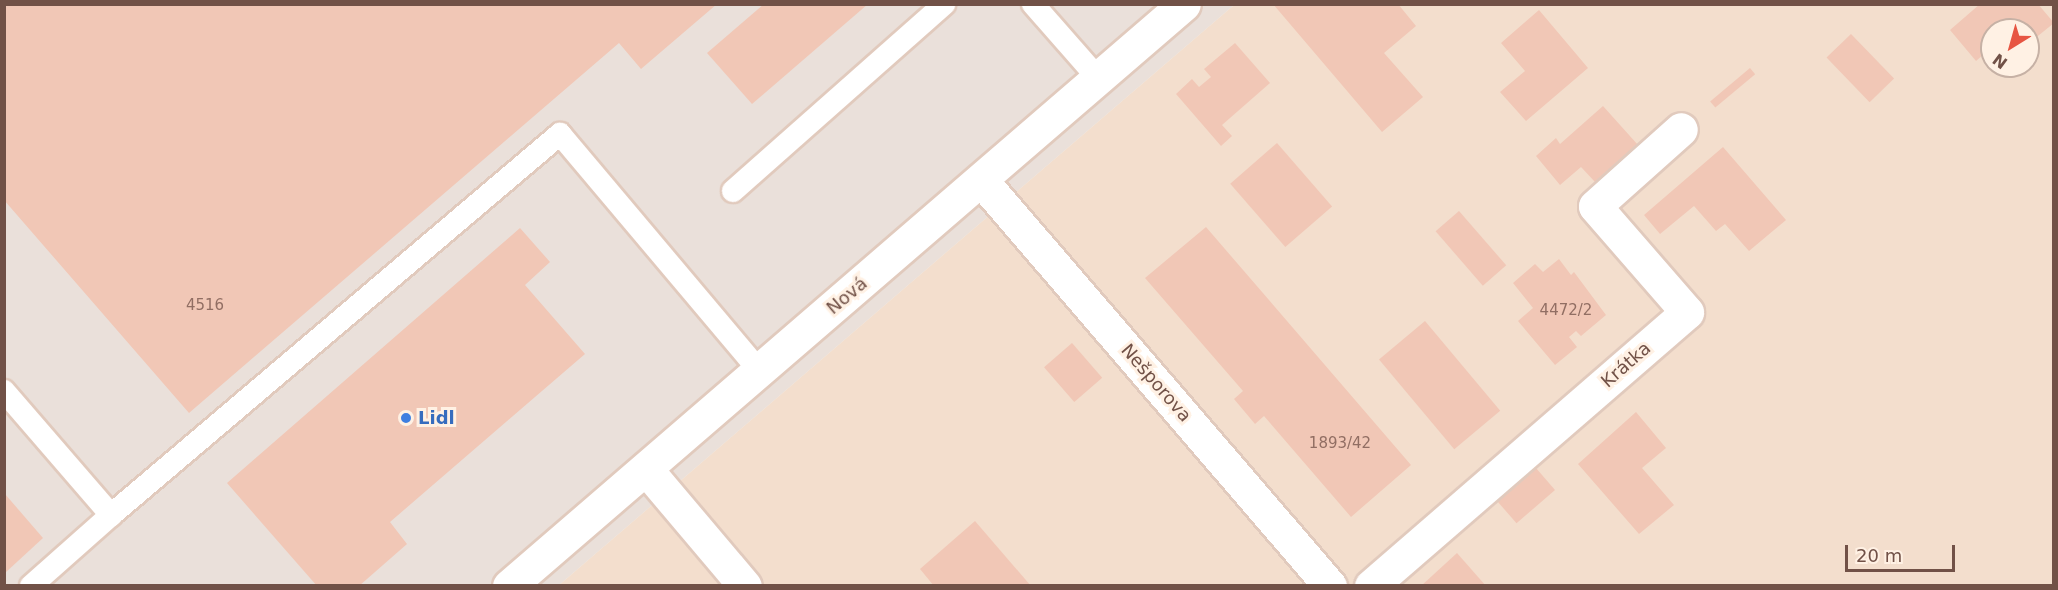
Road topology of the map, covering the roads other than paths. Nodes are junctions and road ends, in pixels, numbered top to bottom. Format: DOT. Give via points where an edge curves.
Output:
graph roads {
  1 [pos="944,4"];
  2 [pos="1033,4"];
  3 [pos="1184,4"];
  4 [pos="1099,79"];
  5 [pos="1681,129"];
  6 [pos="982,181"];
  7 [pos="733,191"];
  8 [pos="759,370"];
  9 [pos="4,391"];
  10 [pos="645,469"];
  11 [pos="111,514"];
  12 [pos="31,585"];
  13 [pos="509,585"];
  14 [pos="745,585"];
  15 [pos="1330,585"];
  16 [pos="1371,585"];
  1 -- 7 [label="lane"];
  2 -- 4 [label="lane"];
  3 -- 4 [label="street, Nová"];
  4 -- 6 [label="street, Nová"];
  5 -- 16 [label="street, Krátka" via="1595,206 1687,312"];
  6 -- 8 [label="street, Nová"];
  6 -- 15 [label="street, Nešporova"];
  8 -- 10 [label="street, Nová"];
  8 -- 11 [label="lane" via="560,134"];
  9 -- 11 [label="lane"];
  10 -- 13 [label="street, Nová"];
  10 -- 14 [label="street"];
  11 -- 12 [label="lane"];
}
